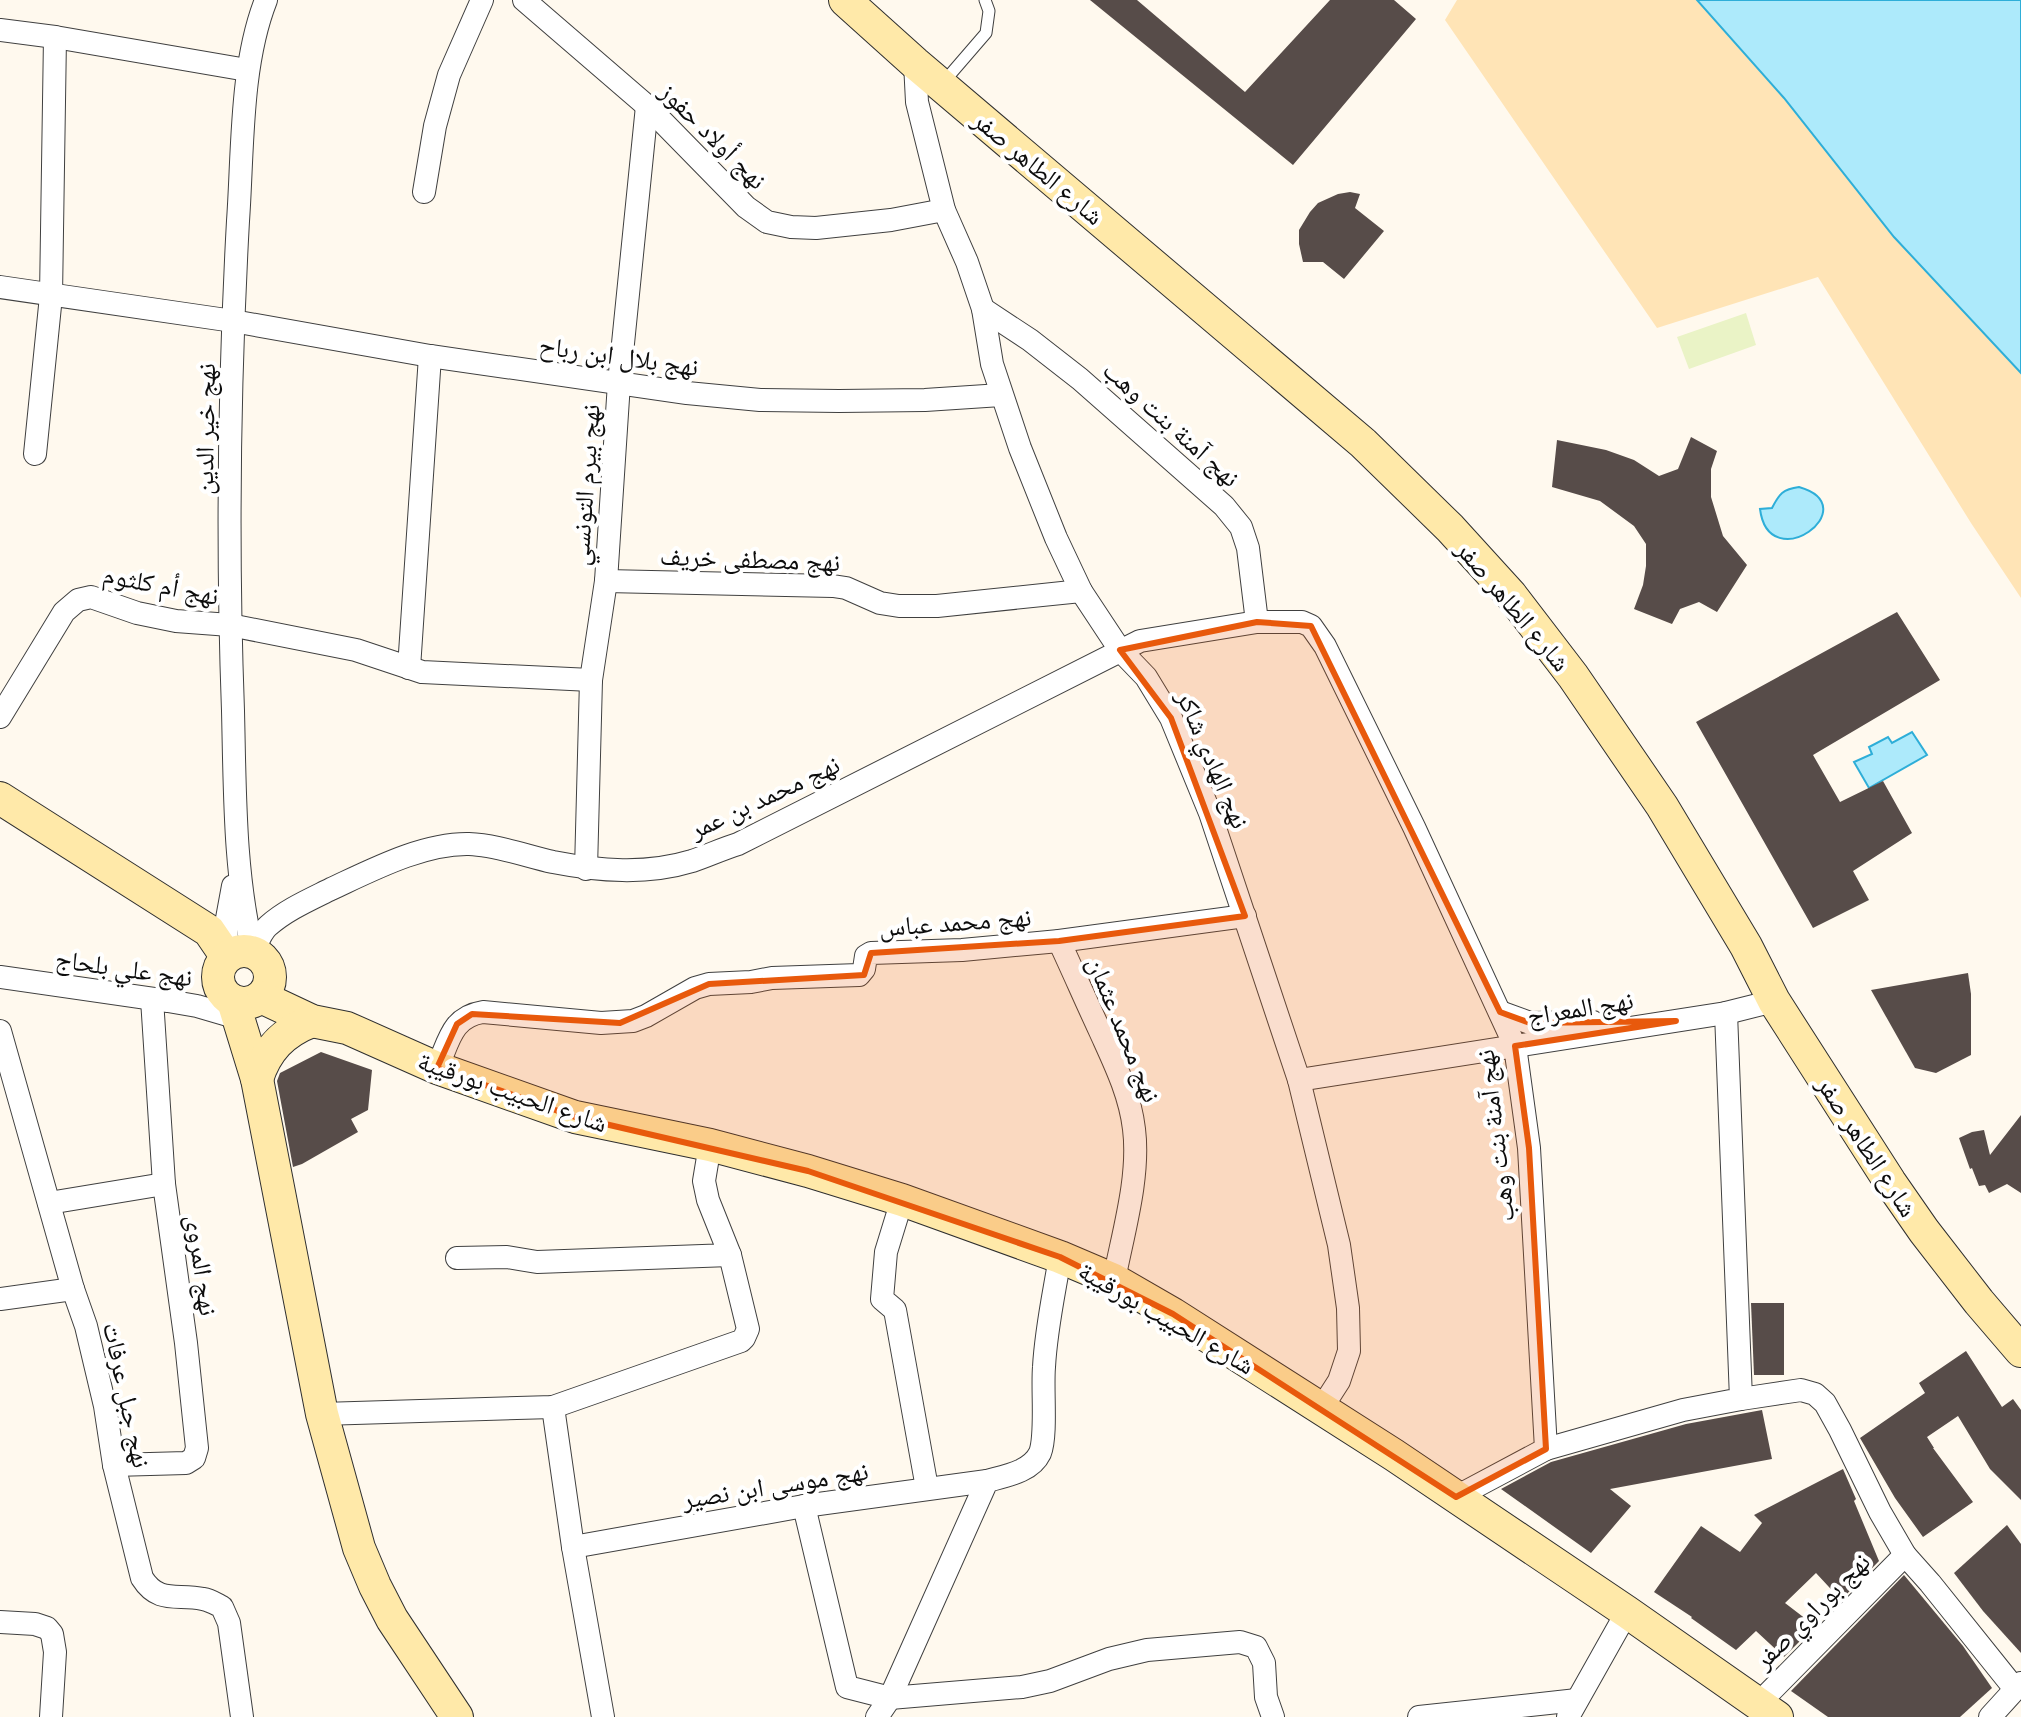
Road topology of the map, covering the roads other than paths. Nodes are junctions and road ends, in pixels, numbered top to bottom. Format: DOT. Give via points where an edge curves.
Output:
graph roads {
  1 [pos="266,0"];
  2 [pos="482,0"];
  3 [pos="524,0"];
  4 [pos="845,0"];
  5 [pos="985,0"];
  6 [pos="871,14"];
  7 [pos="0,30"];
  8 [pos="55,37"];
  9 [pos="915,63"];
  10 [pos="247,70"];
  11 [pos="942,85"];
  12 [pos="647,106"];
  13 [pos="424,192"];
  14 [pos="944,210"];
  15 [pos="0,287"];
  16 [pos="51,296"];
  17 [pos="983,309"];
  18 [pos="233,321"];
  19 [pos="430,356"];
  20 [pos="619,383"];
  21 [pos="1001,395"];
  22 [pos="35,454"];
  23 [pos="606,581"];
  24 [pos="1081,591"];
  25 [pos="1257,622"];
  26 [pos="1302,622"];
  27 [pos="230,625"];
  28 [pos="1120,650"];
  29 [pos="409,668"];
  30 [pos="591,680"];
  31 [pos="0,717"];
  32 [pos="0,798"];
  33 [pos="586,869"];
  34 [pos="298,905"];
  35 [pos="1245,916"];
  36 [pos="1059,941"];
  37 [pos="241,966"];
  38 [pos="0,977"];
  39 [pos="152,999"];
  40 [pos="1774,1001"];
  41 [pos="1500,1012"];
  42 [pos="1726,1013"];
  43 [pos="312,1021"];
  44 [pos="1676,1021"];
  45 [pos="347,1028"];
  46 [pos="0,1031"];
  47 [pos="1515,1046"];
  48 [pos="437,1068"];
  49 [pos="257,1079"];
  50 [pos="1299,1080"];
  51 [pos="710,1145"];
  52 [pos="164,1184"];
  53 [pos="902,1200"];
  54 [pos="49,1203"];
  55 [pos="730,1255"];
  56 [pos="1060,1257"];
  57 [pos="457,1258"];
  58 [pos="1114,1280"];
  59 [pos="73,1289"];
  60 [pos="0,1299"];
  61 [pos="2021,1351"];
  62 [pos="1741,1399"];
  63 [pos="553,1407"];
  64 [pos="1321,1409"];
  65 [pos="322,1414"];
  66 [pos="1546,1449"];
  67 [pos="114,1465"];
  68 [pos="987,1481"];
  69 [pos="927,1488"];
  70 [pos="1456,1497"];
  71 [pos="804,1506"];
  72 [pos="573,1547"];
  73 [pos="1905,1555"];
  74 [pos="1627,1612"];
  75 [pos="0,1622"];
  76 [pos="2018,1686"];
  77 [pos="890,1698"];
  78 [pos="1573,1708"];
  79 [pos="1767,1711"];
  80 [pos="51,1717"];
  81 [pos="242,1717"];
  82 [pos="457,1717"];
  83 [pos="603,1717"];
  84 [pos="877,1717"];
  85 [pos="1273,1717"];
  86 [pos="1419,1717"];
  87 [pos="1990,1717"];
  1 -- 10 [label="street, نهج خير الدين"];
  2 -- 13 [label="street" via="449,75"];
  3 -- 12 [label="street, نهج أولاد حفوز"];
  4 -- 6 [label="main road, شارع الطاهر صفر"];
  5 -- 11 [label="lane" via="986,33"];
  6 -- 9 [label="main road, شارع الطاهر صفر"];
  7 -- 8 [label="street"];
  8 -- 10 [label="street"];
  8 -- 16 [label="street"];
  9 -- 11 [label="main road, شارع الطاهر صفر"];
  9 -- 14 [label="street, نهج الهادي شاكر" via="917,102"];
  10 -- 18 [label="street, نهج خير الدين"];
  11 -- 40 [label="main road, شارع الطاهر صفر" via="1363,443 1511,595 1662,806"];
  12 -- 14 [label="street, نهج أولاد حفوز" via="767,222 816,228"];
  12 -- 20 [label="street, نهج بيرم التونسي"];
  14 -- 17 [label="street, نهج الهادي شاكر"];
  15 -- 16 [label="street, نهج بلال ابن رباح"];
  16 -- 18 [label="street, نهج بلال ابن رباح"];
  16 -- 22 [label="street"];
  17 -- 21 [label="street, نهج الهادي شاكر"];
  17 -- 25 [label="street, نهج آمنة بنت وهب" via="1080,379 1224,506 1241,527 1248,548"];
  18 -- 19 [label="street, نهج بلال ابن رباح"];
  18 -- 27 [label="street, نهج خير الدين"];
  19 -- 20 [label="street, نهج بلال ابن رباح"];
  19 -- 29 [label="street"];
  20 -- 21 [label="street, نهج بلال ابن رباح" via="760,400"];
  20 -- 23 [label="street, نهج بيرم التونسي"];
  21 -- 24 [label="street, نهج الهادي شاكر"];
  23 -- 24 [label="street, نهج مصطفى خريف" via="833,586 899,606"];
  23 -- 30 [label="street, نهج بيرم التونسي"];
  24 -- 28 [label="street, نهج الهادي شاكر"];
  25 -- 26 [label="street, نهج محمد بن عمر"];
  25 -- 28 [label="street, نهج محمد بن عمر" via="1140,641"];
  26 -- 41 [label="street, نهج آمنة بنت وهب" via="1325,646"];
  27 -- 29 [label="street" via="356,650"];
  27 -- 31 [label="street, نهج أم كلثوم" via="163,619 91,597 78,600 64,612"];
  27 -- 37 [label="street, نهج خير الدين"];
  28 -- 33 [label="street, نهج محمد بن عمر" via="738,844 652,869"];
  28 -- 35 [label="street, نهج الهادي شاكر" via="1146,677 1171,718"];
  29 -- 30 [label="street"];
  30 -- 33 [label="street, نهج بيرم التونسي"];
  32 -- 37 [label="main road, شارع الحبيب بورقيبة"];
  33 -- 34 [label="street, نهج محمد بن عمر" via="471,844 449,845 379,866"];
  34 -- 37 [label="street, نهج محمد بن عمر" via="265,928"];
  34 -- 37 [label="street" via="273,908"];
  35 -- 36 [label="street, نهج محمد عباس"];
  35 -- 50 [label="street, نهج الهادي شاكر"];
  36 -- 48 [label="street, نهج محمد عباس" via="871,953 859,975 709,984 646,1016 620,1023 472,1014 457,1024"];
  36 -- 58 [label="street, نهج محمد عثمان" via="1115,1064 1134,1129 1129,1202"];
  37 -- 39 [label="street, نهج علي بلحاج" via="197,1006"];
  37 -- 43 [label="main road, شارع الحبيب بورقيبة"];
  37 -- 45 [label="main road, شارع الحبيب بورقيبة"];
  37 -- 49 [label="main road"];
  38 -- 39 [label="street, نهج علي بلحاج"];
  39 -- 52 [label="street, نهج المروى"];
  40 -- 42 [label="street, نهج المعراج"];
  40 -- 61 [label="main road, شارع الطاهر صفر" via="1924,1231"];
  41 -- 44 [label="street" via="1530,1023"];
  41 -- 47 [label="street, نهج آمنة بنت وهب"];
  42 -- 44 [label="street, نهج المعراج"];
  42 -- 62 [label="street"];
  43 -- 45 [label="main road, شارع الحبيب بورقيبة"];
  43 -- 49 [label="main road" via="276,1043"];
  44 -- 47 [label="street, نهج المعراج"];
  45 -- 48 [label="main road, شارع الحبيب بورقيبة"];
  46 -- 54 [label="street, نهج جبل عرفات"];
  47 -- 50 [label="street, نهج المعراج"];
  47 -- 66 [label="street, نهج آمنة بنت وهب" via="1529,1148"];
  48 -- 51 [label="main road, شارع الحبيب بورقيبة" via="575,1117"];
  49 -- 65 [label="main road"];
  50 -- 64 [label="street, نهج الهادي شاكر" via="1339,1245 1348,1308 1349,1351 1339,1381"];
  51 -- 53 [label="main road, شارع الحبيب بورقيبة"];
  51 -- 55 [label="street" via="704,1181"];
  52 -- 54 [label="street"];
  52 -- 67 [label="street, نهج المروى" via="197,1448 186,1463"];
  53 -- 56 [label="main road, شارع الحبيب بورقيبة"];
  53 -- 69 [label="street" via="886,1252 882,1299 895,1310"];
  54 -- 59 [label="street, نهج جبل عرفات"];
  55 -- 57 [label="street" via="537,1262"];
  55 -- 63 [label="street" via="748,1329 741,1341"];
  56 -- 58 [label="main road, شارع الحبيب بورقيبة"];
  56 -- 68 [label="street, نهج موسى ابن نصير" via="1046,1337 1039,1455 1025,1469"];
  58 -- 64 [label="main road, شارع الحبيب بورقيبة"];
  59 -- 60 [label="street"];
  59 -- 67 [label="street, نهج جبل عرفات" via="105,1406"];
  62 -- 66 [label="street"];
  62 -- 73 [label="street" via="1801,1390 1825,1403"];
  63 -- 65 [label="street"];
  63 -- 72 [label="street"];
  64 -- 70 [label="main road, شارع الحبيب بورقيبة"];
  65 -- 82 [label="main road" via="359,1548 375,1586"];
  66 -- 70 [label="street"];
  67 -- 81 [label="street, نهج جبل عرفات" via="149,1589 222,1607 229,1623"];
  68 -- 69 [label="street, نهج موسى ابن نصير"];
  68 -- 77 [label="street"];
  69 -- 71 [label="street, نهج موسى ابن نصير"];
  70 -- 74 [label="main road, شارع الحبيب بورقيبة"];
  71 -- 72 [label="street, نهج موسى ابن نصير"];
  71 -- 77 [label="street" via="847,1687"];
  72 -- 83 [label="street"];
  73 -- 76 [label="street"];
  73 -- 79 [label="street, نهج بوراوي صفر"];
  74 -- 78 [label="street"];
  74 -- 79 [label="main road, شارع الحبيب بورقيبة"];
  75 -- 80 [label="street" via="35,1624 52,1634"];
  76 -- 87 [label="street"];
  77 -- 84 [label="street"];
  77 -- 85 [label="street" via="1022,1687 1147,1650 1240,1642 1256,1647 1264,1663"];
  78 -- 86 [label="street"];
}
